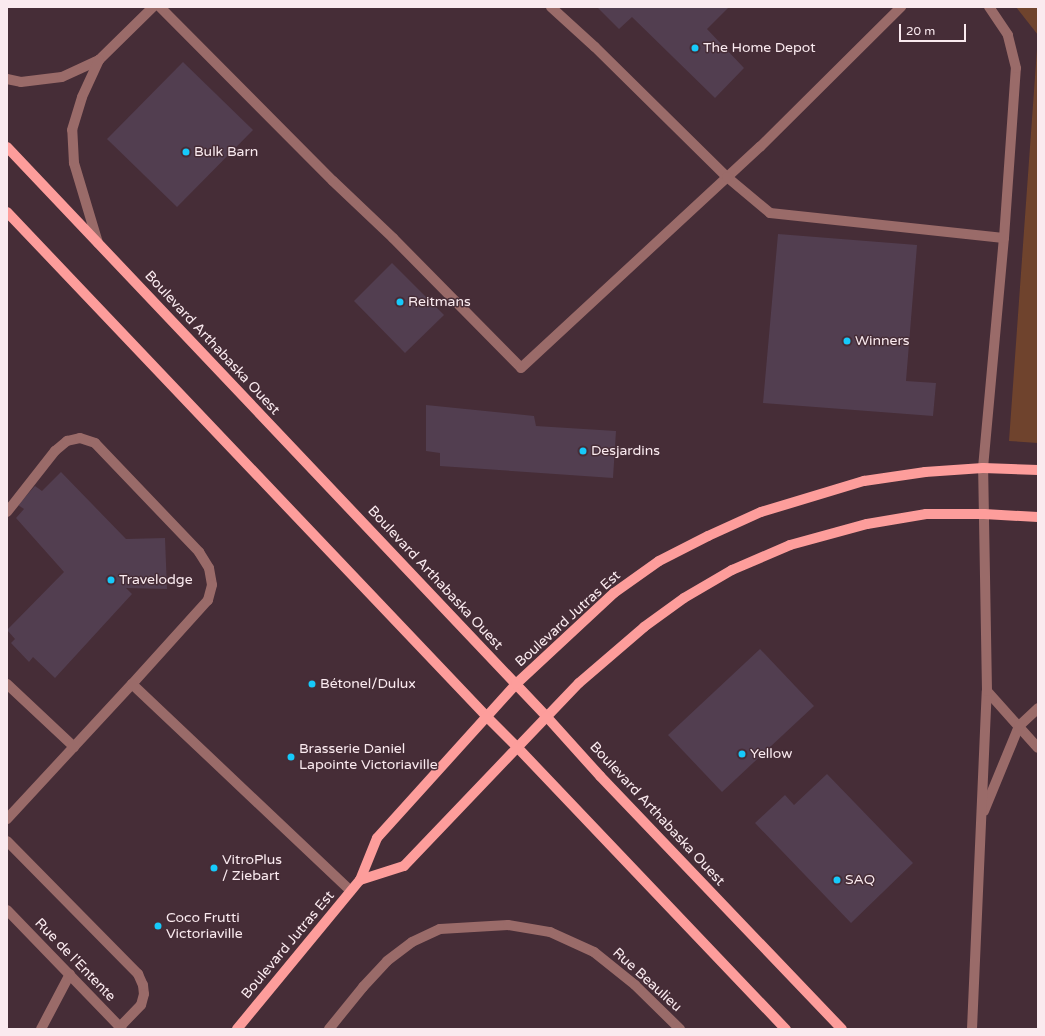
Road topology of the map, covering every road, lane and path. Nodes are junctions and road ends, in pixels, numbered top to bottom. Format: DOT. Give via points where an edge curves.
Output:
graph roads {
  1 [pos="153,7"];
  2 [pos="160,7"];
  3 [pos="551,7"];
  4 [pos="901,7"];
  5 [pos="989,7"];
  6 [pos="99,60"];
  7 [pos="7,79"];
  8 [pos="7,147"];
  9 [pos="727,177"];
  10 [pos="7,212"];
  11 [pos="1004,238"];
  12 [pos="98,243"];
  13 [pos="983,468"];
  14 [pos="1038,470"];
  15 [pos="7,512"];
  16 [pos="984,514"];
  17 [pos="1038,517"];
  18 [pos="7,684"];
  19 [pos="132,684"];
  20 [pos="516,684"];
  21 [pos="987,691"];
  22 [pos="1038,708"];
  23 [pos="546,716"];
  24 [pos="487,717"];
  25 [pos="1019,726"];
  26 [pos="74,747"];
  27 [pos="517,747"];
  28 [pos="1038,748"];
  29 [pos="981,817"];
  30 [pos="7,819"];
  31 [pos="7,841"];
  32 [pos="360,880"];
  33 [pos="351,890"];
  34 [pos="7,910"];
  35 [pos="70,974"];
  36 [pos="121,1028"];
  37 [pos="42,1029"];
  38 [pos="237,1029"];
  39 [pos="329,1029"];
  40 [pos="680,1029"];
  41 [pos="786,1029"];
  42 [pos="842,1029"];
  43 [pos="972,1029"];
  1 -- 6 [label="street"];
  2 -- 9 [label="street" via="521,368"];
  3 -- 9 [label="street"];
  4 -- 9 [label="street"];
  5 -- 11 [label="street" via="1008,35 1016,68"];
  6 -- 7 [label="street" via="62,77 21,82"];
  6 -- 12 [label="street" via="82,97 72,130 74,164"];
  8 -- 12 [label="main road, Boulevard Arthabaska Ouest"];
  9 -- 11 [label="street" via="770,213"];
  10 -- 24 [label="main road"];
  11 -- 13 [label="street"];
  12 -- 20 [label="main road, Boulevard Arthabaska Ouest"];
  13 -- 14 [label="main road, Boulevard Jutras Est"];
  13 -- 16 [label="street"];
  13 -- 20 [label="main road, Boulevard Jutras Est" via="925,472 864,481 761,512 708,536 659,561 614,593"];
  15 -- 19 [label="street" via="55,451 67,441 80,438 95,443 199,552 209,568 212,585 208,600"];
  16 -- 17 [label="main road"];
  16 -- 21 [label="street"];
  16 -- 23 [label="main road" via="926,514 867,524 790,545 732,570 684,598 644,627 579,682"];
  18 -- 26 [label="street"];
  19 -- 26 [label="street"];
  19 -- 33 [label="street"];
  20 -- 23 [label="main road, Boulevard Arthabaska Ouest"];
  20 -- 24 [label="main road, Boulevard Jutras Est"];
  21 -- 25 [label="street"];
  21 -- 29 [label="street"];
  22 -- 25 [label="street"];
  23 -- 27 [label="main road"];
  23 -- 42 [label="main road, Boulevard Arthabaska Ouest"];
  24 -- 27 [label="main road"];
  24 -- 32 [label="main road, Boulevard Jutras Est" via="377,838"];
  25 -- 28 [label="street"];
  25 -- 29 [label="street"];
  26 -- 30 [label="street"];
  27 -- 32 [label="main road" via="404,866"];
  27 -- 41 [label="main road"];
  29 -- 43 [label="street"];
  31 -- 36 [label="street" via="138,974 144,994 140,1005"];
  32 -- 33 [label="main road, Boulevard Jutras Est"];
  33 -- 38 [label="main road, Boulevard Jutras Est"];
  34 -- 35 [label="street, Rue de l'Entente"];
  35 -- 36 [label="street, Rue de l'Entente"];
  35 -- 37 [label="street"];
  39 -- 40 [label="street, Rue Beaulieu" via="363,987 387,962 412,942 440,929 508,925 550,932 594,952 635,985"];
}
